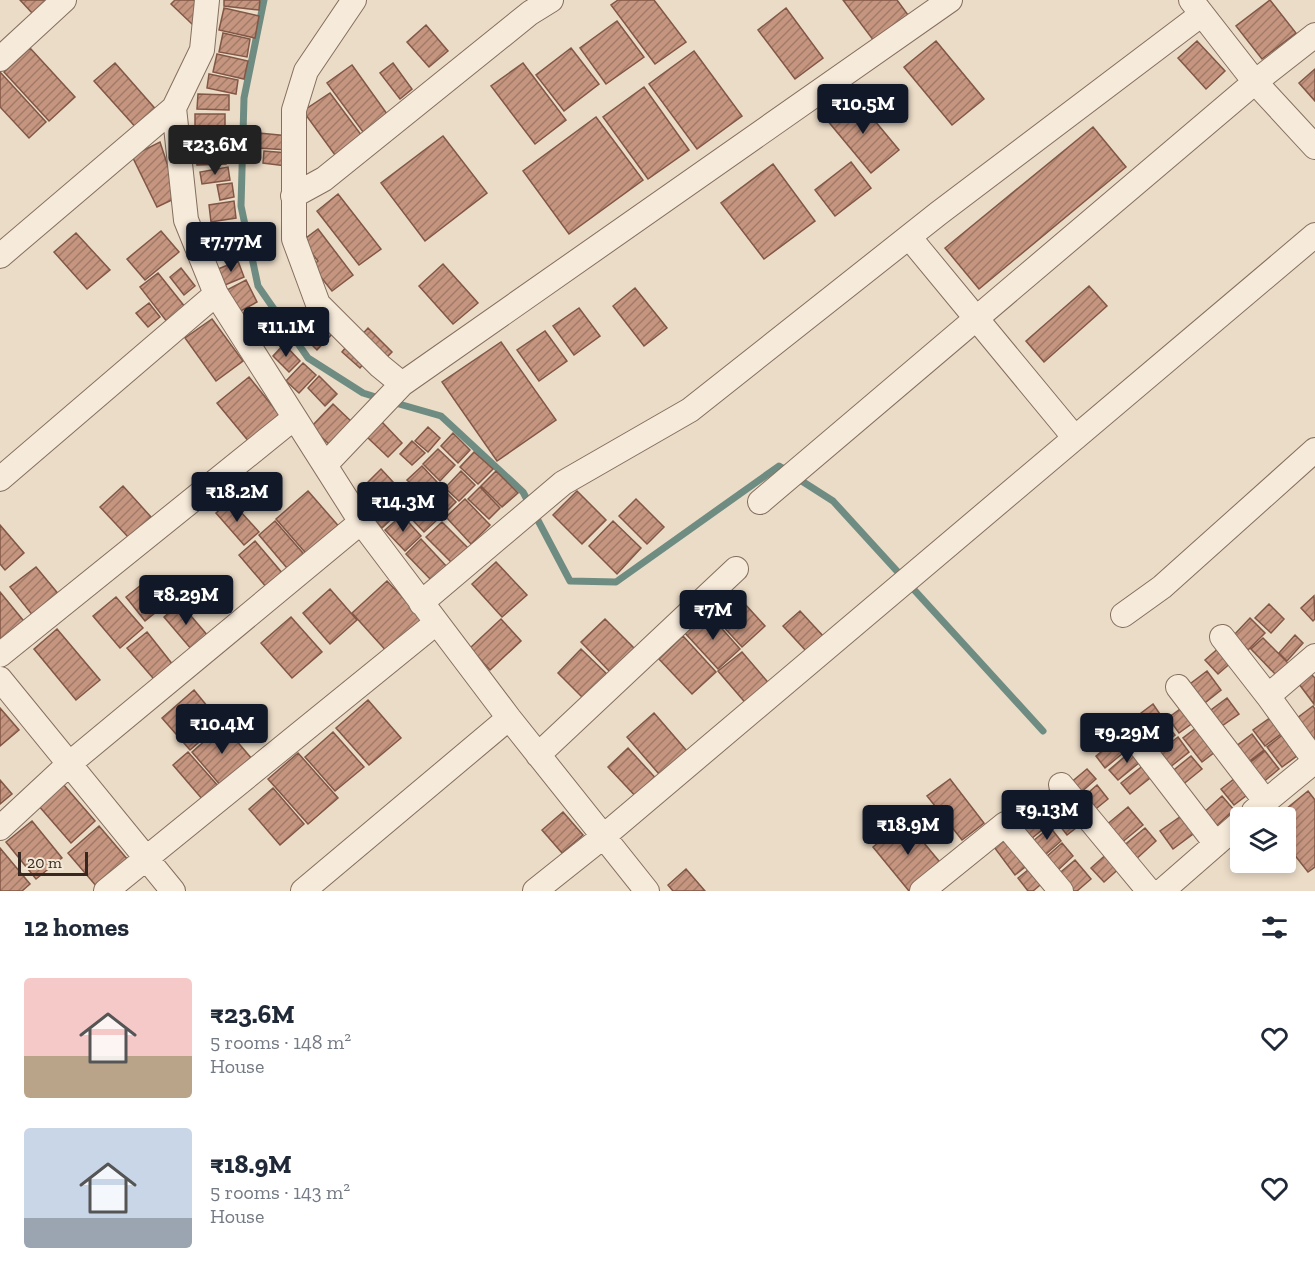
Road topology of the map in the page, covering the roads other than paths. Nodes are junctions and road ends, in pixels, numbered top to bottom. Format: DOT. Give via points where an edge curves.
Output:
graph roads {
  1 [pos="64,0"];
  2 [pos="207,0"];
  3 [pos="354,0"];
  4 [pos="551,0"];
  5 [pos="950,0"];
  6 [pos="1196,7"];
  7 [pos="1315,35"];
  8 [pos="0,59"];
  9 [pos="1255,82"];
  10 [pos="174,108"];
  11 [pos="1315,147"];
  12 [pos="293,196"];
  13 [pos="1315,235"];
  14 [pos="909,237"];
  15 [pos="0,256"];
  16 [pos="216,294"];
  17 [pos="976,319"];
  18 [pos="400,386"];
  19 [pos="294,418"];
  20 [pos="1075,438"];
  21 [pos="1315,450"];
  22 [pos="325,465"];
  23 [pos="0,479"];
  24 [pos="760,502"];
  25 [pos="361,522"];
  26 [pos="736,569"];
  27 [pos="421,603"];
  28 [pos="1123,615"];
  29 [pos="436,622"];
  30 [pos="1222,637"];
  31 [pos="0,656"];
  32 [pos="1315,656"];
  33 [pos="0,679"];
  34 [pos="1178,687"];
  35 [pos="1268,696"];
  36 [pos="509,718"];
  37 [pos="1129,731"];
  38 [pos="538,754"];
  39 [pos="1315,761"];
  40 [pos="69,764"];
  41 [pos="1061,785"];
  42 [pos="1266,802"];
  43 [pos="1260,807"];
  44 [pos="0,828"];
  45 [pos="1230,832"];
  46 [pos="604,836"];
  47 [pos="1216,844"];
  48 [pos="146,858"];
  49 [pos="106,891"];
  50 [pos="173,891"];
  51 [pos="303,891"];
  52 [pos="535,891"];
  53 [pos="647,891"];
  54 [pos="922,891"];
  55 [pos="1061,891"];
  56 [pos="1149,891"];
  57 [pos="1162,891"];
  1 -- 8 [label="street"];
  2 -- 10 [label="street" via="202,50"];
  3 -- 12 [label="street" via="306,71 294,110"];
  4 -- 12 [label="street" via="324,179"];
  5 -- 18 [label="street"];
  6 -- 9 [label="street"];
  6 -- 14 [label="street"];
  7 -- 9 [label="street"];
  9 -- 11 [label="street"];
  9 -- 17 [label="street"];
  10 -- 15 [label="street"];
  10 -- 16 [label="street" via="186,220"];
  12 -- 18 [label="street" via="294,239 318,304"];
  13 -- 20 [label="street"];
  14 -- 17 [label="street"];
  14 -- 27 [label="street" via="690,410 563,483"];
  16 -- 19 [label="street"];
  16 -- 23 [label="street"];
  17 -- 20 [label="street"];
  17 -- 24 [label="street"];
  18 -- 22 [label="street"];
  19 -- 22 [label="street"];
  19 -- 31 [label="street"];
  20 -- 46 [label="street"];
  21 -- 28 [label="street" via="1162,587"];
  22 -- 25 [label="street"];
  25 -- 27 [label="street"];
  25 -- 40 [label="street"];
  26 -- 38 [label="street"];
  27 -- 29 [label="street"];
  29 -- 36 [label="street"];
  29 -- 48 [label="street"];
  30 -- 35 [label="street"];
  32 -- 35 [label="street"];
  33 -- 40 [label="street"];
  34 -- 42 [label="street"];
  35 -- 39 [label="street"];
  36 -- 38 [label="street"];
  36 -- 51 [label="street"];
  37 -- 47 [label="street"];
  38 -- 46 [label="street"];
  39 -- 42 [label="street"];
  40 -- 44 [label="street"];
  40 -- 48 [label="street"];
  41 -- 56 [label="street"];
  42 -- 43 [label="street"];
  45 -- 47 [label="street"];
  46 -- 52 [label="street"];
  46 -- 53 [label="street"];
  47 -- 57 [label="street"];
  48 -- 49 [label="street"];
  48 -- 50 [label="street"];
  54 -- 55 [label="street" via="1005,824"];
}
